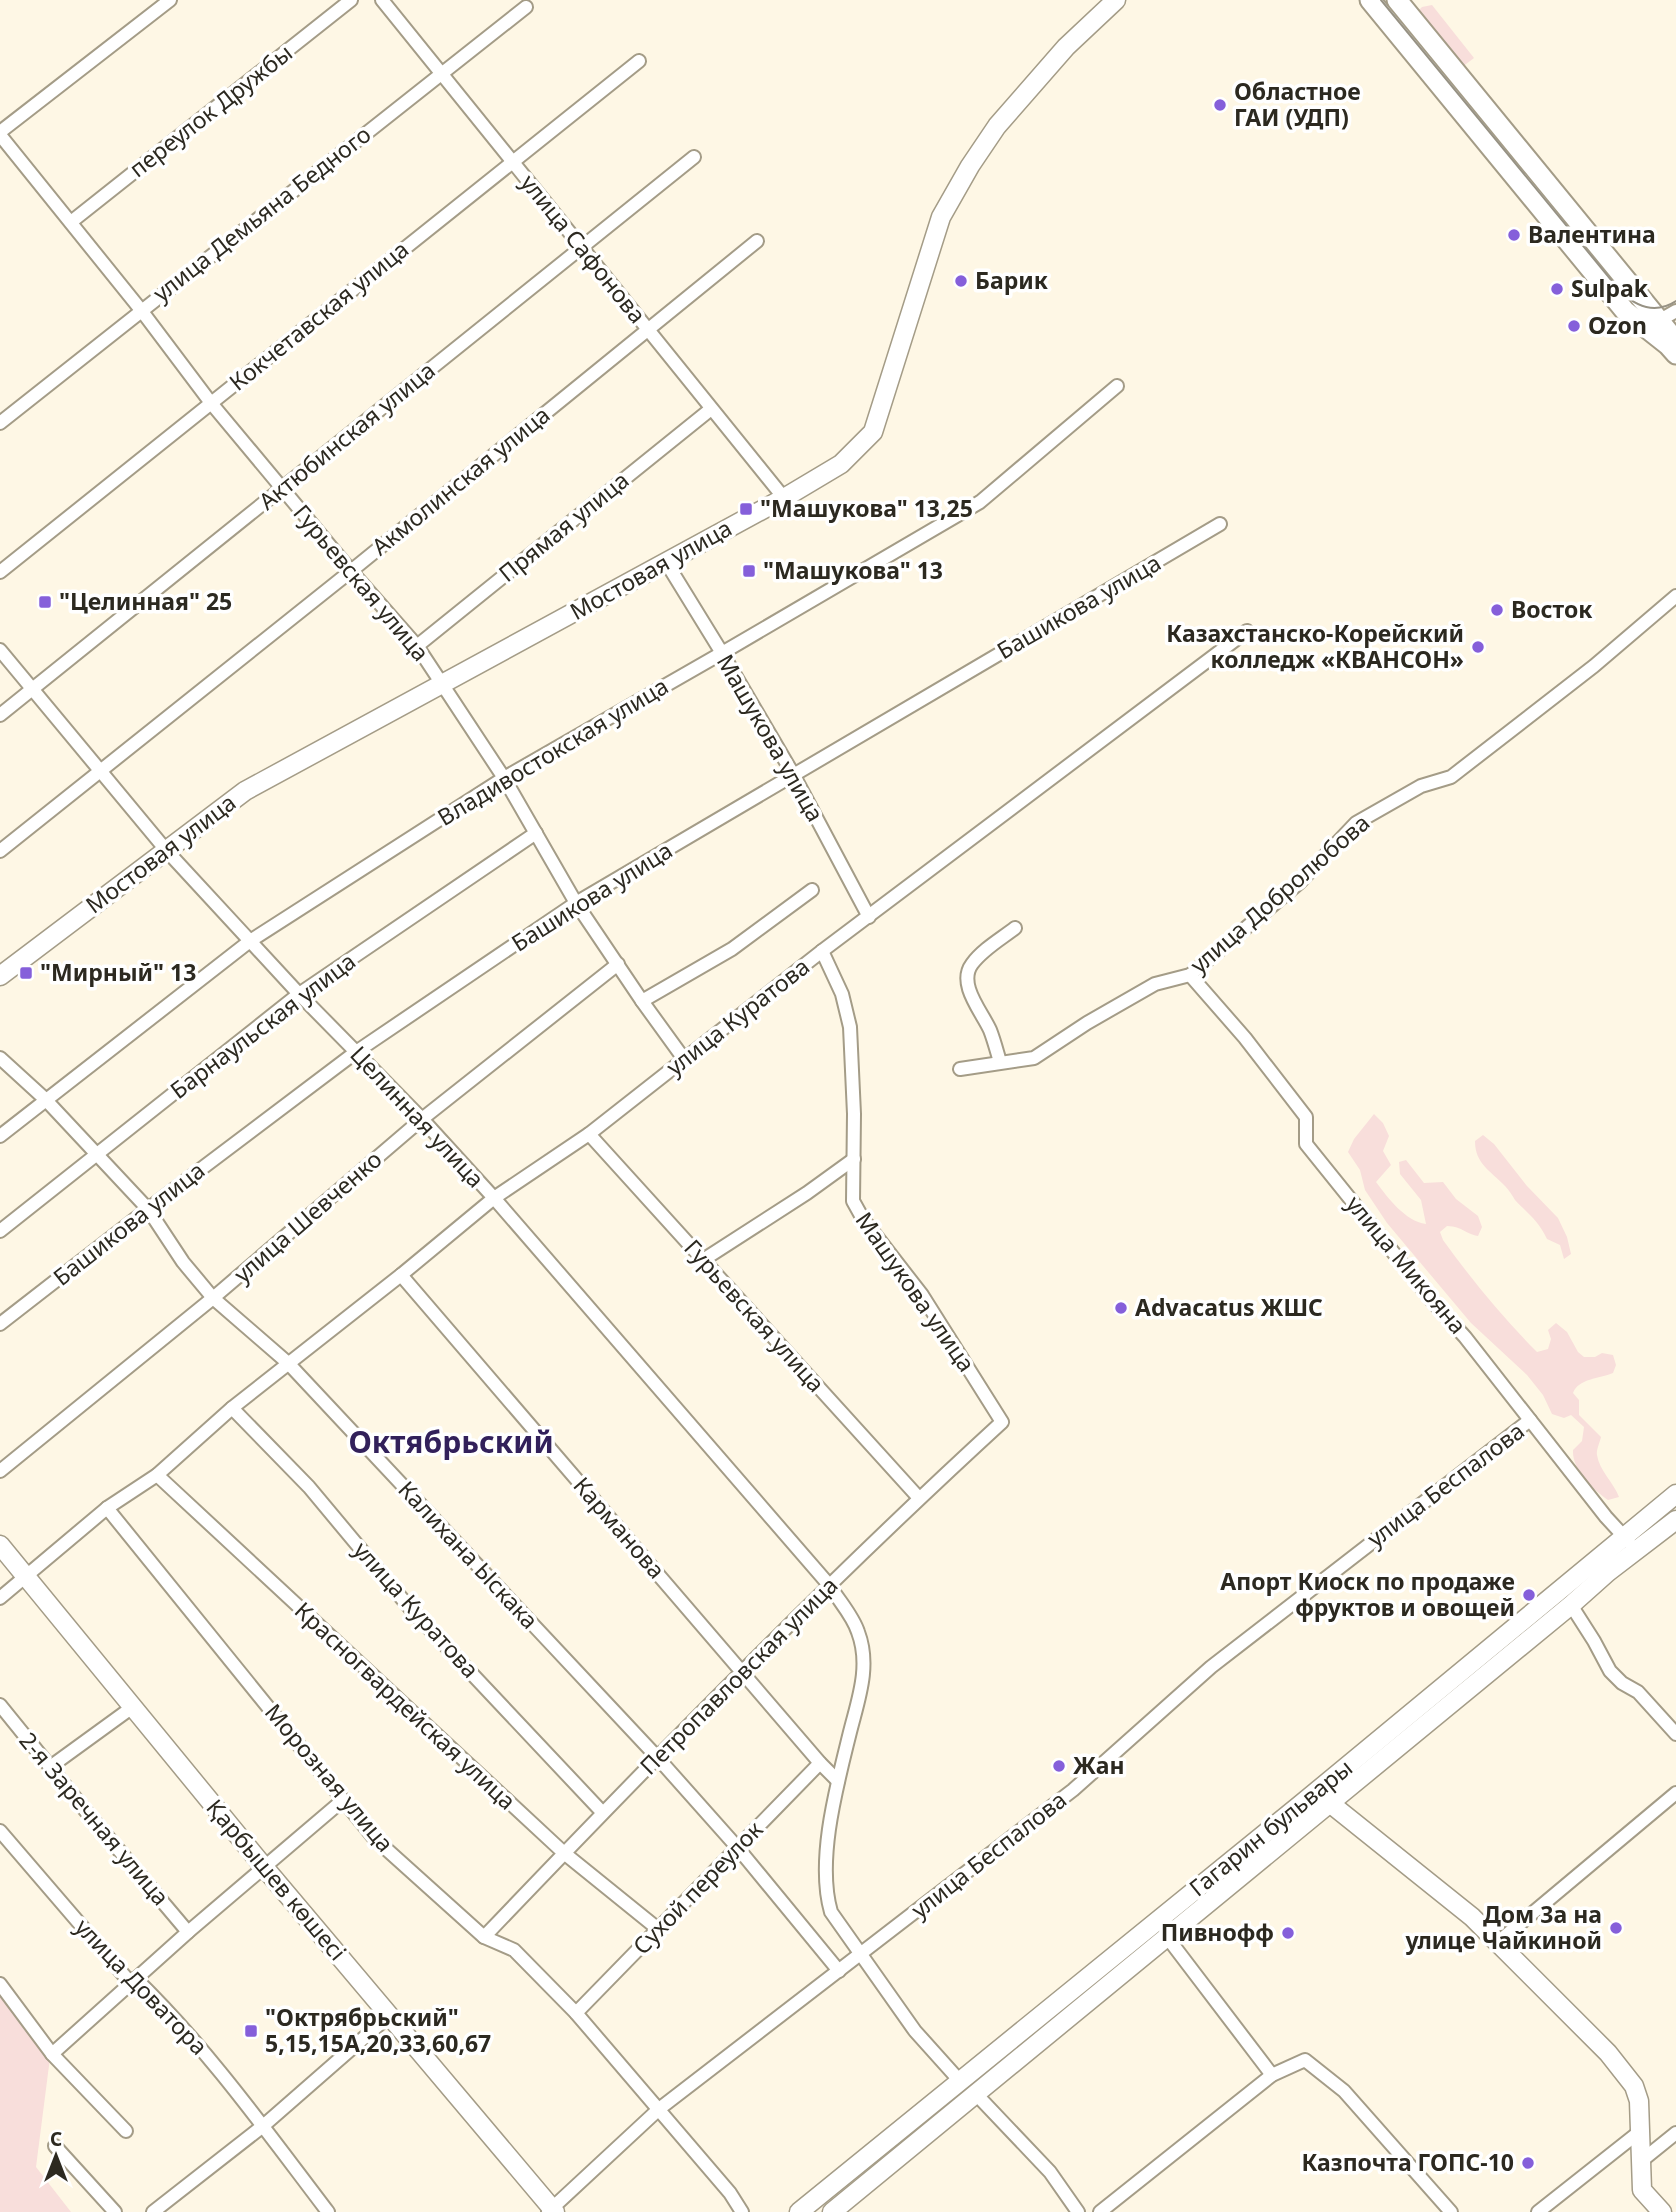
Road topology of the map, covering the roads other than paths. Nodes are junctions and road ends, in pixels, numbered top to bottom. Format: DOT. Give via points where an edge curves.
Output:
graph roads {
  1 [pos="170,0"];
  2 [pos="351,0"];
  3 [pos="382,0"];
  4 [pos="1115,0"];
  5 [pos="1370,0"];
  6 [pos="1398,0"];
  7 [pos="526,7"];
  8 [pos="639,61"];
  9 [pos="441,72"];
  10 [pos="0,133"];
  11 [pos="694,156"];
  12 [pos="512,161"];
  13 [pos="71,222"];
  14 [pos="757,241"];
  15 [pos="582,247"];
  16 [pos="141,310"];
  17 [pos="1662,320"];
  18 [pos="647,329"];
  19 [pos="1676,341"];
  20 [pos="1676,354"];
  21 [pos="1117,386"];
  22 [pos="211,402"];
  23 [pos="711,409"];
  24 [pos="0,424"];
  25 [pos="282,488"];
  26 [pos="784,498"];
  27 [pos="1220,524"];
  28 [pos="666,562"];
  29 [pos="351,571"];
  30 [pos="0,572"];
  31 [pos="1676,596"];
  32 [pos="1247,631"];
  33 [pos="417,646"];
  34 [pos="0,650"];
  35 [pos="722,653"];
  36 [pos="443,684"];
  37 [pos="33,689"];
  38 [pos="0,715"];
  39 [pos="99,771"];
  40 [pos="793,774"];
  41 [pos="504,778"];
  42 [pos="536,833"];
  43 [pos="0,850"];
  44 [pos="166,850"];
  45 [pos="812,890"];
  46 [pos="576,903"];
  47 [pos="869,918"];
  48 [pos="1015,928"];
  49 [pos="250,941"];
  50 [pos="822,951"];
  51 [pos="618,964"];
  52 [pos="1190,975"];
  53 [pos="0,976"];
  54 [pos="299,994"];
  55 [pos="642,1002"];
  56 [pos="356,1052"];
  57 [pos="0,1058"];
  58 [pos="684,1059"];
  59 [pos="1000,1062"];
  60 [pos="960,1069"];
  61 [pos="45,1099"];
  62 [pos="422,1119"];
  63 [pos="589,1134"];
  64 [pos="0,1136"];
  65 [pos="96,1155"];
  66 [pos="854,1159"];
  67 [pos="494,1198"];
  68 [pos="148,1209"];
  69 [pos="0,1231"];
  70 [pos="703,1259"];
  71 [pos="401,1275"];
  72 [pos="213,1298"];
  73 [pos="0,1324"];
  74 [pos="288,1363"];
  75 [pos="232,1408"];
  76 [pos="1530,1420"];
  77 [pos="1002,1422"];
  78 [pos="0,1471"];
  79 [pos="157,1475"];
  80 [pos="1676,1494"];
  81 [pos="919,1498"];
  82 [pos="107,1508"];
  83 [pos="1676,1520"];
  84 [pos="1631,1544"];
  85 [pos="0,1545"];
  86 [pos="26,1577"];
  87 [pos="830,1586"];
  88 [pos="0,1598"];
  89 [pos="1571,1605"];
  90 [pos="743,1672"];
  91 [pos="0,1705"];
  92 [pos="134,1706"];
  93 [pos="1676,1734"];
  94 [pos="657,1757"];
  95 [pos="820,1763"];
  96 [pos="50,1767"];
  97 [pos="838,1781"];
  98 [pos="1348,1786"];
  99 [pos="1676,1793"];
  100 [pos="1322,1797"];
  101 [pos="343,1800"];
  102 [pos="602,1812"];
  103 [pos="0,1831"];
  104 [pos="1371,1837"];
  105 [pos="737,1847"];
  106 [pos="564,1853"];
  107 [pos="264,1867"];
  108 [pos="658,1929"];
  109 [pos="188,1932"];
  110 [pos="484,1937"];
  111 [pos="1167,1937"];
  112 [pos="1498,1942"];
  113 [pos="861,1954"];
  114 [pos="839,1971"];
  115 [pos="136,1979"];
  116 [pos="0,1984"];
  117 [pos="576,2013"];
  118 [pos="390,2015"];
  119 [pos="51,2054"];
  120 [pos="1272,2075"];
  121 [pos="960,2080"];
  122 [pos="975,2093"];
  123 [pos="659,2109"];
  124 [pos="263,2126"];
  125 [pos="126,2131"];
  126 [pos="1638,2133"];
  127 [pos="1676,2133"];
  128 [pos="55,2146"];
  129 [pos="1640,2162"];
  130 [pos="1444,2210"];
  131 [pos="552,2211"];
  132 [pos="115,2212"];
  133 [pos="153,2212"];
  134 [pos="328,2212"];
  135 [pos="742,2212"];
  136 [pos="799,2212"];
  137 [pos="832,2212"];
  138 [pos="1078,2212"];
  139 [pos="1101,2212"];
  140 [pos="1538,2212"];
  141 [pos="1662,2212"];
  1 -- 10 [label="street"];
  2 -- 13 [label="street, переулок Дружбы"];
  3 -- 9 [label="street, улица Сафонова"];
  4 -- 26 [label="main road, Мостовая улица" via="1066,47 997,126 966,172 941,218 873,432 841,464"];
  5 -- 17 [label="main road" via="1625,310"];
  6 -- 17 [label="main road"];
  7 -- 9 [label="street, улица Демьяна Бедного"];
  8 -- 12 [label="street, Кокчетавская улица"];
  9 -- 12 [label="street, улица Сафонова"];
  9 -- 16 [label="street, улица Демьяна Бедного"];
  10 -- 13 [label="street, Гурьевская улица"];
  11 -- 15 [label="street, Актюбинская улица"];
  12 -- 15 [label="street, улица Сафонова"];
  12 -- 22 [label="street, Кокчетавская улица"];
  13 -- 16 [label="street, Гурьевская улица"];
  14 -- 18 [label="street, Акмолинская улица"];
  15 -- 18 [label="street, улица Сафонова"];
  15 -- 25 [label="street, Актюбинская улица"];
  16 -- 22 [label="street, Гурьевская улица"];
  16 -- 24 [label="street, улица Демьяна Бедного"];
  17 -- 19 [label="main road"];
  17 -- 20 [label="main road"];
  18 -- 23 [label="street, улица Сафонова"];
  18 -- 29 [label="street, Акмолинская улица"];
  21 -- 35 [label="street, Владивостокская улица" via="980,502"];
  22 -- 25 [label="street, Гурьевская улица"];
  22 -- 30 [label="street, Кокчетавская улица"];
  23 -- 26 [label="street, улица Сафонова"];
  23 -- 33 [label="street, Прямая улица"];
  25 -- 29 [label="street, Гурьевская улица"];
  25 -- 37 [label="street, Актюбинская улица"];
  26 -- 28 [label="main road, Мостовая улица"];
  27 -- 40 [label="street, Башикова улица"];
  28 -- 35 [label="street, Машукова улица"];
  28 -- 36 [label="main road, Мостовая улица"];
  29 -- 33 [label="street, Гурьевская улица"];
  29 -- 39 [label="street, Акмолинская улица"];
  31 -- 52 [label="street, улица Добролюбова" via="1451,777 1421,786 1356,822 1299,883"];
  32 -- 47 [label="street, улица Куратова"];
  33 -- 36 [label="street, Гурьевская улица"];
  34 -- 37 [label="street, Целинная улица"];
  35 -- 40 [label="street, Машукова улица"];
  35 -- 41 [label="street, Владивостокская улица"];
  36 -- 41 [label="street, Гурьевская улица"];
  36 -- 44 [label="main road, Мостовая улица" via="245,791"];
  37 -- 38 [label="street, Актюбинская улица"];
  37 -- 39 [label="street, Целинная улица"];
  39 -- 43 [label="street, Акмолинская улица"];
  39 -- 44 [label="street, Целинная улица"];
  40 -- 46 [label="street, Башикова улица"];
  40 -- 47 [label="street, Машукова улица"];
  41 -- 42 [label="street, Гурьевская улица"];
  41 -- 49 [label="street, Владивостокская улица"];
  42 -- 46 [label="street, Гурьевская улица"];
  42 -- 54 [label="street, Барнаульская улица"];
  44 -- 49 [label="street, Целинная улица"];
  44 -- 53 [label="main road, Мостовая улица"];
  45 -- 55 [label="street" via="732,949"];
  46 -- 51 [label="street, Гурьевская улица"];
  46 -- 56 [label="street, Башикова улица"];
  47 -- 50 [label="street, улица Куратова"];
  48 -- 59 [label="street" via="970,966 968,983"];
  49 -- 54 [label="street, Целинная улица"];
  49 -- 61 [label="street, Владивостокская улица"];
  50 -- 58 [label="street, улица Куратова"];
  50 -- 66 [label="street, Машукова улица" via="842,994 850,1027"];
  51 -- 55 [label="street, Гурьевская улица"];
  51 -- 62 [label="street, улица Шевченко"];
  52 -- 59 [label="street, улица Добролюбова" via="1156,984 1034,1058"];
  52 -- 76 [label="street, улица Микояна" via="1306,1117 1306,1144"];
  54 -- 56 [label="street, Целинная улица"];
  54 -- 65 [label="street, Барнаульская улица"];
  55 -- 58 [label="street, Гурьевская улица"];
  56 -- 62 [label="street, Целинная улица"];
  56 -- 68 [label="street, Башикова улица"];
  57 -- 61 [label="street, Калихана Ыскака"];
  58 -- 63 [label="street, улица Куратова"];
  59 -- 60 [label="street, улица Добролюбова"];
  61 -- 64 [label="street, Владивостокская улица"];
  61 -- 65 [label="street, Калихана Ыскака"];
  62 -- 67 [label="street, Целинная улица"];
  62 -- 72 [label="street, улица Шевченко"];
  63 -- 67 [label="street, улица Куратова"];
  63 -- 70 [label="street, Гурьевская улица"];
  65 -- 68 [label="street, Калихана Ыскака"];
  65 -- 69 [label="street, Барнаульская улица"];
  66 -- 70 [label="street"];
  66 -- 77 [label="street, Машукова улица" via="853,1201 863,1219 922,1295"];
  67 -- 71 [label="street, улица Куратова"];
  67 -- 87 [label="street, Целинная улица"];
  68 -- 72 [label="street, Калихана Ыскака"];
  68 -- 73 [label="street, Башикова улица"];
  70 -- 81 [label="street, Гурьевская улица"];
  71 -- 74 [label="street, улица Куратова"];
  71 -- 90 [label="street, Карманова"];
  72 -- 74 [label="street, Калихана Ыскака"];
  72 -- 78 [label="street, улица Шевченко"];
  74 -- 75 [label="street, улица Куратова"];
  74 -- 94 [label="street, Калихана Ыскака"];
  75 -- 79 [label="street, улица Куратова"];
  75 -- 102 [label="street, улица Куратова"];
  76 -- 84 [label="street, улица Микояна"];
  76 -- 113 [label="street, улица Беспалова" via="1211,1667 1073,1790"];
  77 -- 81 [label="street, Петропавловская улица"];
  79 -- 82 [label="street, улица Куратова"];
  79 -- 106 [label="street, Красногвардейская улица"];
  80 -- 84 [label="main road, Гагарин бульвары"];
  81 -- 87 [label="street, Петропавловская улица"];
  82 -- 86 [label="street, улица Куратова"];
  82 -- 101 [label="street, Морозная улица"];
  83 -- 84 [label="main road, Гагарин бульвары"];
  84 -- 89 [label="main road, Гагарин бульвары"];
  84 -- 100 [label="main road, Гагарин бульвары"];
  85 -- 86 [label="main road, Қарбышев көшесі"];
  86 -- 88 [label="street, улица Куратова"];
  86 -- 92 [label="main road, Қарбышев көшесі"];
  87 -- 90 [label="street, Петропавловская улица"];
  87 -- 97 [label="street, Целинная улица" via="858,1631 864,1676"];
  89 -- 93 [label="street" via="1610,1671 1638,1692"];
  89 -- 98 [label="main road, Гагарин бульвары"];
  90 -- 94 [label="street, Петропавловская улица"];
  90 -- 95 [label="street, Карманова"];
  91 -- 96 [label="street, 2-я Заречная улица"];
  92 -- 96 [label="street"];
  92 -- 107 [label="main road, Қарбышев көшесі"];
  94 -- 102 [label="street, Петропавловская улица"];
  94 -- 105 [label="street, Калихана Ыскака"];
  95 -- 97 [label="street, Карманова"];
  95 -- 105 [label="street, Сухой переулок"];
  96 -- 109 [label="street, 2-я Заречная улица"];
  97 -- 113 [label="street, Целинная улица" via="825,1892 831,1912"];
  98 -- 100 [label="main road, Гагарин бульвары"];
  98 -- 104 [label="main road" via="1352,1805"];
  99 -- 112 [label="street"];
  100 -- 104 [label="main road"];
  100 -- 111 [label="main road, Гагарин бульвары"];
  100 -- 121 [label="main road, Гагарин бульвары"];
  101 -- 107 [label="street"];
  101 -- 110 [label="street, Морозная улица" via="374,1838"];
  102 -- 106 [label="street, Петропавловская улица"];
  103 -- 115 [label="street, улица Доватора" via="128,1980"];
  104 -- 112 [label="main road"];
  105 -- 108 [label="street, Сухой переулок"];
  105 -- 114 [label="street, Калихана Ыскака"];
  106 -- 108 [label="street, Красногвардейская улица"];
  106 -- 110 [label="street, Петропавловская улица"];
  107 -- 109 [label="street"];
  107 -- 118 [label="main road, Қарбышев көшесі"];
  108 -- 117 [label="street, Сухой переулок"];
  109 -- 115 [label="street"];
  110 -- 117 [label="street, Морозная улица" via="514,1950"];
  111 -- 120 [label="street"];
  111 -- 122 [label="main road, Гагарин бульвары"];
  112 -- 126 [label="main road" via="1608,2053 1634,2086 1639,2101"];
  113 -- 114 [label="street, улица Беспалова"];
  113 -- 121 [label="street, Целинная улица" via="915,2031"];
  114 -- 123 [label="street, улица Беспалова"];
  115 -- 119 [label="street"];
  115 -- 124 [label="street, улица Доватора" via="168,2010"];
  116 -- 119 [label="street"];
  117 -- 123 [label="street, Морозная улица"];
  118 -- 124 [label="street"];
  118 -- 131 [label="main road, Қарбышев көшесі"];
  119 -- 125 [label="street"];
  120 -- 130 [label="street" via="1305,2060 1344,2091"];
  120 -- 139 [label="street"];
  121 -- 122 [label="main road"];
  121 -- 136 [label="main road, Гагарин бульвары"];
  122 -- 137 [label="main road, Гагарин бульвары"];
  122 -- 138 [label="street" via="1049,2172"];
  123 -- 131 [label="street, улица Беспалова"];
  123 -- 135 [label="street, Морозная улица"];
  124 -- 133 [label="street"];
  124 -- 134 [label="street, улица Доватора"];
  126 -- 129 [label="main road"];
  126 -- 140 [label="street"];
  127 -- 129 [label="street"];
  128 -- 132 [label="street"];
  129 -- 141 [label="main road" via="1642,2190"];
}
